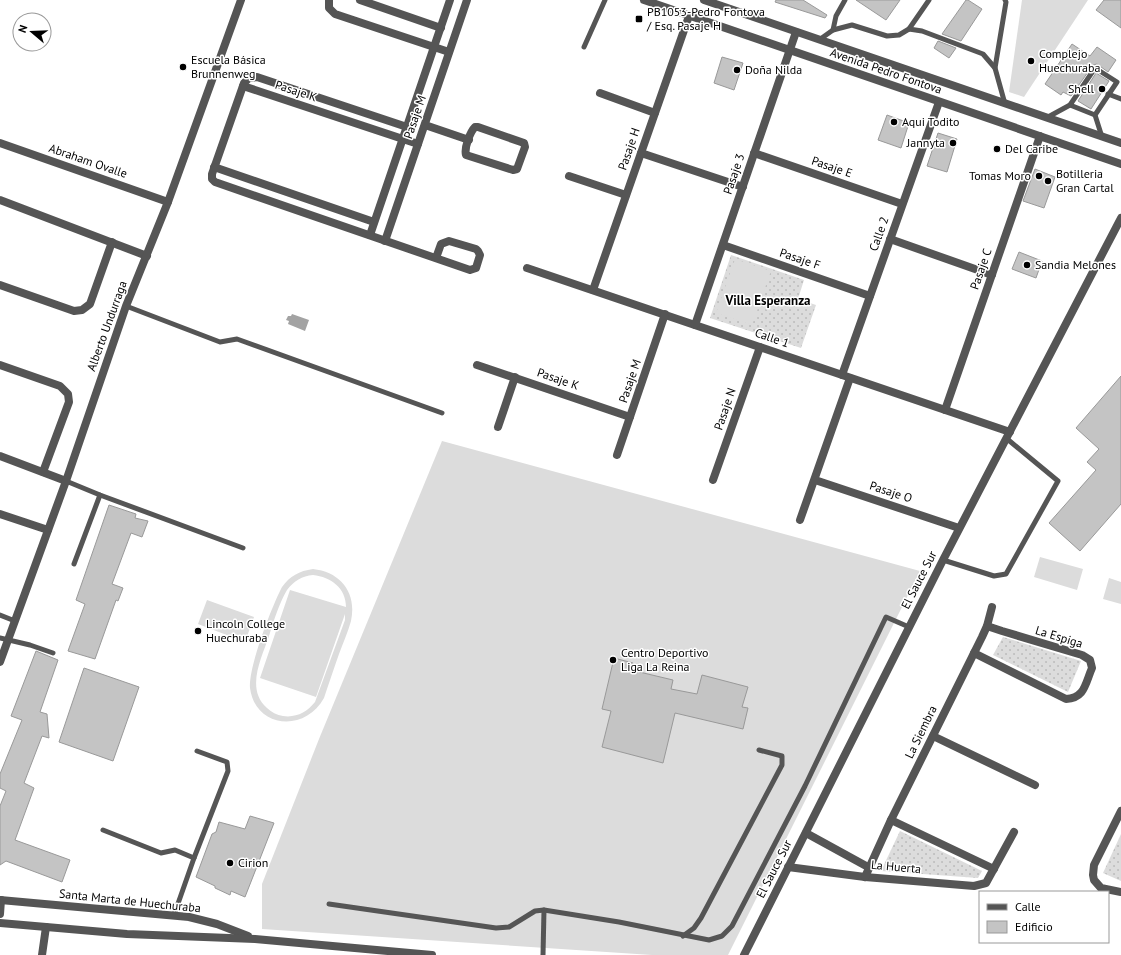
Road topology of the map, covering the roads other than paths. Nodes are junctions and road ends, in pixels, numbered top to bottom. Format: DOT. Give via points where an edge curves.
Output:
graph roads {
  1 [pos="241,0"];
  2 [pos="330,0"];
  3 [pos="360,0"];
  4 [pos="450,0"];
  5 [pos="467,0"];
  6 [pos="605,0"];
  7 [pos="644,0"];
  8 [pos="704,0"];
  9 [pos="845,0"];
  10 [pos="929,0"];
  11 [pos="1005,0"];
  12 [pos="689,16"];
  13 [pos="441,28"];
  14 [pos="910,29"];
  15 [pos="833,30"];
  16 [pos="796,32"];
  17 [pos="819,40"];
  18 [pos="434,47"];
  19 [pos="584,47"];
  20 [pos="790,50"];
  21 [pos="449,52"];
  22 [pos="995,68"];
  23 [pos="243,86"];
  24 [pos="600,94"];
  25 [pos="1108,94"];
  26 [pos="1121,98"];
  27 [pos="939,102"];
  28 [pos="1005,104"];
  29 [pos="1070,105"];
  30 [pos="655,113"];
  31 [pos="1095,115"];
  32 [pos="1047,118"];
  33 [pos="425,125"];
  34 [pos="407,127"];
  35 [pos="1040,136"];
  36 [pos="1102,137"];
  37 [pos="403,139"];
  38 [pos="469,140"];
  39 [pos="0,143"];
  40 [pos="1121,143"];
  41 [pos="418,144"];
  42 [pos="641,153"];
  43 [pos="754,153"];
  44 [pos="1121,164"];
  45 [pos="214,168"];
  46 [pos="568,176"];
  47 [pos="743,187"];
  48 [pos="626,195"];
  49 [pos="0,200"];
  50 [pos="168,202"];
  51 [pos="902,204"];
  52 [pos="1121,218"];
  53 [pos="374,222"];
  54 [pos="370,236"];
  55 [pos="890,239"];
  56 [pos="385,241"];
  57 [pos="112,242"];
  58 [pos="723,245"];
  59 [pos="147,256"];
  60 [pos="436,258"];
  61 [pos="528,268"];
  62 [pos="992,275"];
  63 [pos="0,285"];
  64 [pos="593,290"];
  65 [pos="870,296"];
  66 [pos="126,306"];
  67 [pos="665,314"];
  68 [pos="695,325"];
  69 [pos="760,347"];
  70 [pos="0,365"];
  71 [pos="477,365"];
  72 [pos="846,376"];
  73 [pos="516,378"];
  74 [pos="945,410"];
  75 [pos="442,413"];
  76 [pos="630,416"];
  77 [pos="498,427"];
  78 [pos="1008,435"];
  79 [pos="617,455"];
  80 [pos="0,456"];
  81 [pos="43,472"];
  82 [pos="713,480"];
  83 [pos="814,480"];
  84 [pos="66,481"];
  85 [pos="100,496"];
  86 [pos="0,514"];
  87 [pos="800,520"];
  88 [pos="960,528"];
  89 [pos="48,530"];
  90 [pos="243,548"];
  91 [pos="943,560"];
  92 [pos="74,564"];
  93 [pos="992,607"];
  94 [pos="0,615"];
  95 [pos="15,620"];
  96 [pos="987,626"];
  97 [pos="909,627"];
  98 [pos="4,639"];
  99 [pos="53,653"];
  100 [pos="974,653"];
  101 [pos="0,662"];
  102 [pos="933,736"];
  103 [pos="759,750"];
  104 [pos="197,751"];
  105 [pos="1035,785"];
  106 [pos="1121,811"];
  107 [pos="891,820"];
  108 [pos="103,830"];
  109 [pos="1014,832"];
  110 [pos="806,833"];
  111 [pos="194,858"];
  112 [pos="788,867"];
  113 [pos="868,867"];
  114 [pos="994,869"];
  115 [pos="865,877"];
  116 [pos="1121,892"];
  117 [pos="1,900"];
  118 [pos="329,904"];
  119 [pos="544,910"];
  120 [pos="0,914"];
  121 [pos="174,915"];
  122 [pos="0,923"];
  123 [pos="46,927"];
  124 [pos="683,936"];
  125 [pos="255,939"];
  126 [pos="362,952"];
  127 [pos="380,953"];
  128 [pos="42,955"];
  129 [pos="432,955"];
  130 [pos="543,955"];
  131 [pos="744,955"];
  1 -- 50 [label="street, Alberto Undurraga"];
  2 -- 18 [label="street" via="329,8 335,14"];
  3 -- 13 [label="street"];
  4 -- 13 [label="street, Pasaje M"];
  5 -- 21 [label="street, Pasaje M"];
  6 -- 19 [label="lane"];
  7 -- 12 [label="street, Avenida Pedro Fontova"];
  8 -- 16 [label="street, Avenida Pedro Fontova"];
  9 -- 15 [label="lane" via="836,16"];
  10 -- 14 [label="lane"];
  11 -- 22 [label="lane"];
  12 -- 20 [label="street, Avenida Pedro Fontova"];
  12 -- 30 [label="street, Pasaje H"];
  13 -- 18 [label="street, Pasaje M"];
  14 -- 15 [label="lane" via="898,35 887,36 852,25"];
  14 -- 22 [label="lane" via="983,54"];
  15 -- 17 [label="lane"];
  16 -- 17 [label="street, Avenida Pedro Fontova"];
  16 -- 20 [label="street, Pasaje 3"];
  17 -- 28 [label="street, Avenida Pedro Fontova"];
  18 -- 21 [label="street"];
  18 -- 34 [label="street, Pasaje M"];
  20 -- 27 [label="street, Avenida Pedro Fontova"];
  20 -- 43 [label="street, Pasaje 3"];
  21 -- 33 [label="street, Pasaje M"];
  22 -- 28 [label="lane"];
  23 -- 34 [label="street, Pasaje K" via="249,78 257,77"];
  23 -- 37 [label="street, Pasaje K"];
  23 -- 45 [label="street"];
  24 -- 30 [label="street"];
  25 -- 26 [label="lane"];
  25 -- 29 [label="lane" via="1117,82 1095,68"];
  25 -- 31 [label="lane"];
  27 -- 35 [label="street, Avenida Pedro Fontova"];
  27 -- 51 [label="street, Calle 2"];
  28 -- 32 [label="street, Avenida Pedro Fontova"];
  29 -- 31 [label="lane"];
  29 -- 32 [label="lane"];
  30 -- 42 [label="street, Pasaje H"];
  31 -- 36 [label="lane"];
  32 -- 36 [label="street, Avenida Pedro Fontova"];
  33 -- 38 [label="street"];
  33 -- 41 [label="street, Pasaje M"];
  34 -- 37 [label="street, Pasaje M"];
  35 -- 44 [label="street, Avenida Pedro Fontova"];
  35 -- 62 [label="street, Pasaje C"];
  36 -- 40 [label="street, Avenida Pedro Fontova"];
  37 -- 41 [label="street, Pasaje K"];
  37 -- 53 [label="street, Pasaje M"];
  38 -- 38 [label="street" via="466,154 513,170 518,168 525,147 523,142 478,127 473,128"];
  39 -- 50 [label="street, Abraham Ovalle"];
  41 -- 56 [label="street, Pasaje M"];
  42 -- 47 [label="street"];
  42 -- 48 [label="street, Pasaje H"];
  43 -- 47 [label="street, Pasaje 3"];
  43 -- 51 [label="street, Pasaje E"];
  45 -- 53 [label="street"];
  45 -- 54 [label="street" via="212,179 215,182"];
  46 -- 48 [label="street"];
  47 -- 58 [label="street, Pasaje 3"];
  48 -- 64 [label="street, Pasaje H"];
  49 -- 57 [label="street"];
  50 -- 59 [label="street, Alberto Undurraga"];
  51 -- 55 [label="street, Calle 2"];
  52 -- 78 [label="street, El Sauce Sur"];
  53 -- 54 [label="street, Pasaje M"];
  54 -- 56 [label="street"];
  55 -- 62 [label="street"];
  55 -- 65 [label="street, Calle 2"];
  56 -- 60 [label="street"];
  57 -- 59 [label="street"];
  57 -- 63 [label="street" via="90,304 82,310 74,310"];
  58 -- 65 [label="street, Pasaje F"];
  58 -- 68 [label="street, Pasaje 3"];
  59 -- 66 [label="street, Alberto Undurraga"];
  60 -- 60 [label="street" via="472,270 476,268 480,255 476,249 449,241 441,244"];
  61 -- 64 [label="street, Calle 1"];
  62 -- 74 [label="street, Pasaje C"];
  64 -- 67 [label="street, Calle 1"];
  65 -- 72 [label="street, Calle 2"];
  66 -- 75 [label="lane" via="220,342 236,339"];
  66 -- 84 [label="street, Alberto Undurraga"];
  67 -- 68 [label="street, Calle 1"];
  67 -- 76 [label="street, Pasaje M"];
  68 -- 69 [label="street, Calle 1"];
  69 -- 72 [label="street, Calle 1"];
  69 -- 82 [label="street, Pasaje N"];
  70 -- 81 [label="street" via="60,386 68,394 69,402"];
  71 -- 73 [label="street, Pasaje K"];
  72 -- 74 [label="street, Calle 1"];
  72 -- 83 [label="street"];
  73 -- 76 [label="street, Pasaje K"];
  73 -- 77 [label="street"];
  74 -- 78 [label="street, Calle 1"];
  76 -- 79 [label="street, Pasaje M"];
  78 -- 88 [label="street, El Sauce Sur"];
  78 -- 91 [label="lane" via="1058,481 1006,574 994,576"];
  80 -- 81 [label="street"];
  81 -- 84 [label="street"];
  83 -- 87 [label="street"];
  83 -- 88 [label="street, Pasaje O"];
  84 -- 85 [label="lane"];
  84 -- 89 [label="street, Alberto Undurraga"];
  85 -- 90 [label="lane"];
  85 -- 92 [label="lane"];
  86 -- 89 [label="street"];
  88 -- 91 [label="street, El Sauce Sur"];
  89 -- 95 [label="street, Alberto Undurraga"];
  91 -- 97 [label="street, El Sauce Sur"];
  93 -- 96 [label="street, La Siembra"];
  94 -- 95 [label="lane"];
  95 -- 98 [label="street, Alberto Undurraga"];
  96 -- 100 [label="street, La Siembra"];
  96 -- 100 [label="street, La Espiga" via="1082,655 1090,660 1092,668 1081,694 1074,699 1066,700"];
  97 -- 110 [label="street, El Sauce Sur"];
  97 -- 124 [label="lane" via="886,617 805,786 732,926 722,936 710,940"];
  98 -- 99 [label="lane"];
  98 -- 101 [label="street, Alberto Undurraga"];
  100 -- 102 [label="street, La Siembra"];
  102 -- 105 [label="street"];
  102 -- 107 [label="street, La Siembra"];
  103 -- 124 [label="lane" via="782,756 782,765 701,918 694,928"];
  104 -- 111 [label="lane" via="227,762 228,771"];
  106 -- 116 [label="street" via="1093,870 1097,884 1106,890"];
  107 -- 113 [label="street, La Siembra"];
  107 -- 114 [label="street"];
  108 -- 111 [label="lane" via="161,853 175,850"];
  109 -- 114 [label="street, La Huerta"];
  110 -- 112 [label="street, El Sauce Sur"];
  110 -- 113 [label="street"];
  111 -- 121 [label="lane"];
  112 -- 115 [label="street, La Huerta"];
  112 -- 131 [label="street, El Sauce Sur"];
  113 -- 115 [label="street, La Siembra"];
  114 -- 115 [label="street, La Huerta" via="986,883 974,886"];
  117 -- 120 [label="street"];
  117 -- 121 [label="street, Santa Marta de Huechuraba"];
  118 -- 119 [label="lane" via="496,928 509,927 535,911"];
  119 -- 124 [label="lane"];
  119 -- 130 [label="lane"];
  121 -- 125 [label="street, Santa Marta de Huechuraba" via="206,920"];
  122 -- 123 [label="street, Santa Marta de Huechuraba"];
  123 -- 125 [label="street, Santa Marta de Huechuraba" via="127,934"];
  123 -- 128 [label="street"];
  125 -- 126 [label="street, Santa Marta de Huechuraba"];
  126 -- 127 [label="street, Santa Marta de Huechuraba"];
  127 -- 129 [label="street, Santa Marta de Huechuraba"];
}
